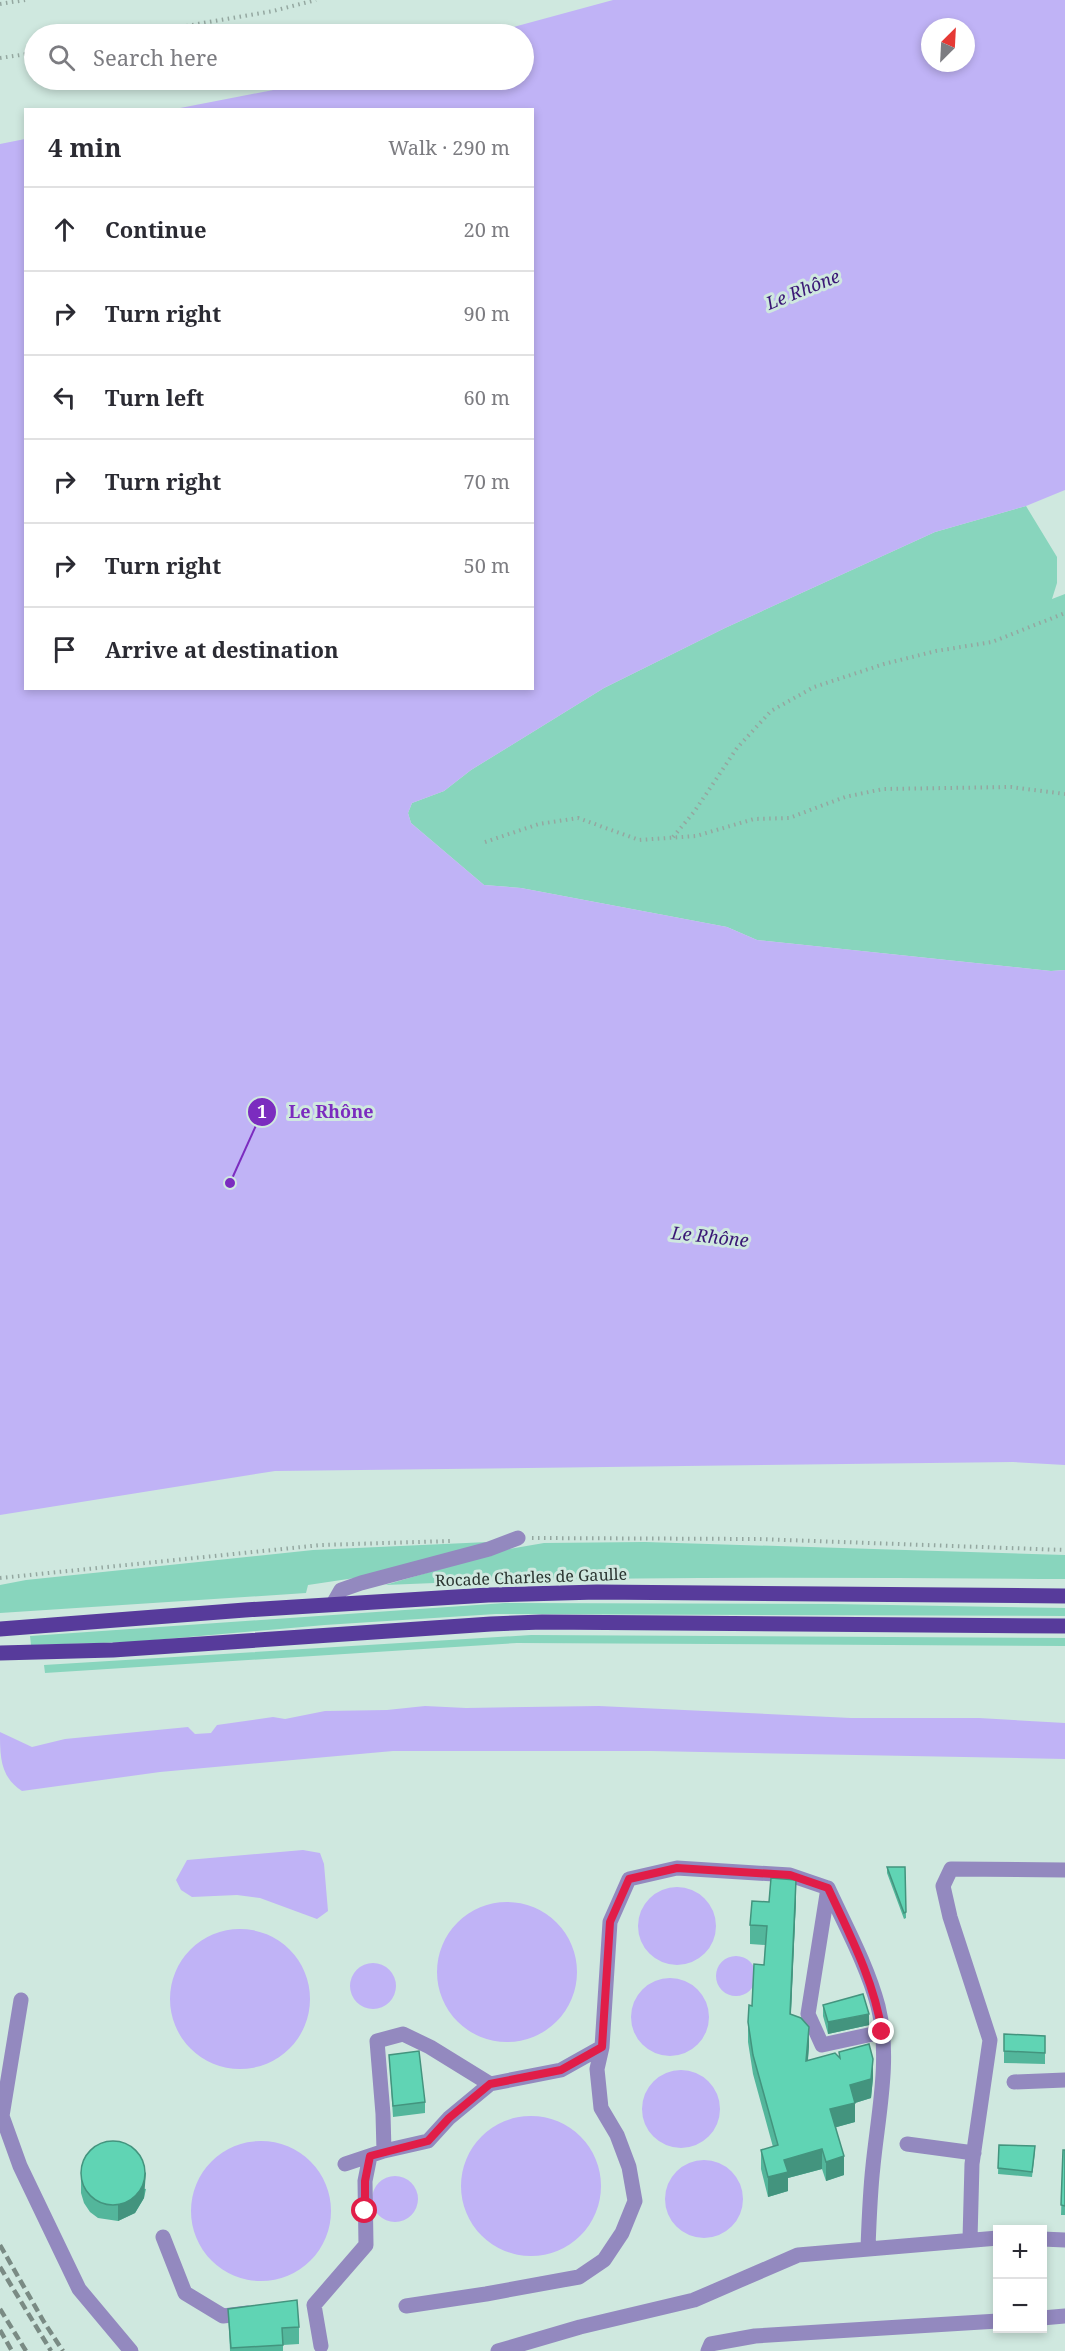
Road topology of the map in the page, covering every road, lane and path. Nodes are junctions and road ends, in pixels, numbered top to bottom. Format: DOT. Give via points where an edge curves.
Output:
graph roads {
  1 [pos="25,0"];
  2 [pos="316,0"];
  3 [pos="0,4"];
  4 [pos="197,24"];
  5 [pos="24,54"];
  6 [pos="0,58"];
  7 [pos="1065,613"];
  8 [pos="1065,794"];
  9 [pos="674,837"];
  10 [pos="485,842"];
  11 [pos="518,1538"];
  12 [pos="1065,1596"];
  13 [pos="333,1604"];
  14 [pos="1065,1626"];
  15 [pos="0,1629"];
  16 [pos="0,1653"];
  17 [pos="1065,1870"];
  18 [pos="828,1888"];
  19 [pos="21,2000"];
  20 [pos="882,2032"];
  21 [pos="602,2047"];
  22 [pos="1065,2080"];
  23 [pos="1014,2082"];
  24 [pos="490,2084"];
  25 [pos="907,2144"];
  26 [pos="974,2153"];
  27 [pos="377,2154"];
  28 [pos="345,2164"];
  29 [pos="163,2237"];
  30 [pos="993,2238"];
  31 [pos="970,2239"];
  32 [pos="1047,2239"];
  33 [pos="1065,2240"];
  34 [pos="868,2248"];
  35 [pos="406,2306"];
  36 [pos="268,2310"];
  37 [pos="1065,2316"];
  38 [pos="1047,2318"];
  39 [pos="993,2321"];
  40 [pos="321,2346"];
  41 [pos="131,2351"];
  42 [pos="498,2351"];
  43 [pos="708,2351"];
  1 -- 3 [label="path"];
  2 -- 4 [label="path"];
  5 -- 6 [label="path"];
  7 -- 9 [label="path" via="992,642 884,664 814,687 771,711 737,748"];
  8 -- 9 [label="path" via="1011,787 883,789 845,797 789,818 754,819 696,836"];
  9 -- 10 [label="path" via="639,840 578,818 539,824"];
  11 -- 13 [label="lane" via="361,1582 342,1590"];
  12 -- 13 [label="main road, Rocade Charles de Gaulle" via="597,1592"];
  13 -- 15 [label="main road, Rocade Charles de Gaulle"];
  14 -- 16 [label="main road" via="542,1622 113,1650"];
  17 -- 26 [label="lane" via="951,1869 943,1886 990,2040"];
  18 -- 20 [label="lane" via="861,1958"];
  18 -- 20 [label="lane" via="808,2014 822,2045"];
  18 -- 21 [label="lane" via="790,1875 677,1868 629,1879 610,1922"];
  19 -- 41 [label="lane" via="2,2116 20,2166 79,2289"];
  20 -- 34 [label="lane" via="882,2095"];
  21 -- 24 [label="lane" via="561,2070"];
  21 -- 35 [label="lane" via="597,2069 601,2108 629,2167 635,2201 622,2234 604,2260 579,2277"];
  22 -- 23 [label="lane"];
  24 -- 27 [label="lane" via="428,2141"];
  24 -- 27 [label="lane" via="403,2034 376,2041 383,2115"];
  25 -- 26 [label="lane"];
  26 -- 31 [label="lane"];
  27 -- 28 [label="lane"];
  27 -- 40 [label="lane" via="365,2181 366,2244 308,2306"];
  29 -- 36 [label="lane" via="185,2294 223,2316"];
  30 -- 31 [label="lane"];
  31 -- 34 [label="lane"];
  32 -- 33 [label="lane"];
  34 -- 42 [label="lane" via="798,2255 694,2301"];
  37 -- 38 [label="lane"];
  39 -- 43 [label="lane" via="755,2336 711,2344"];
}
